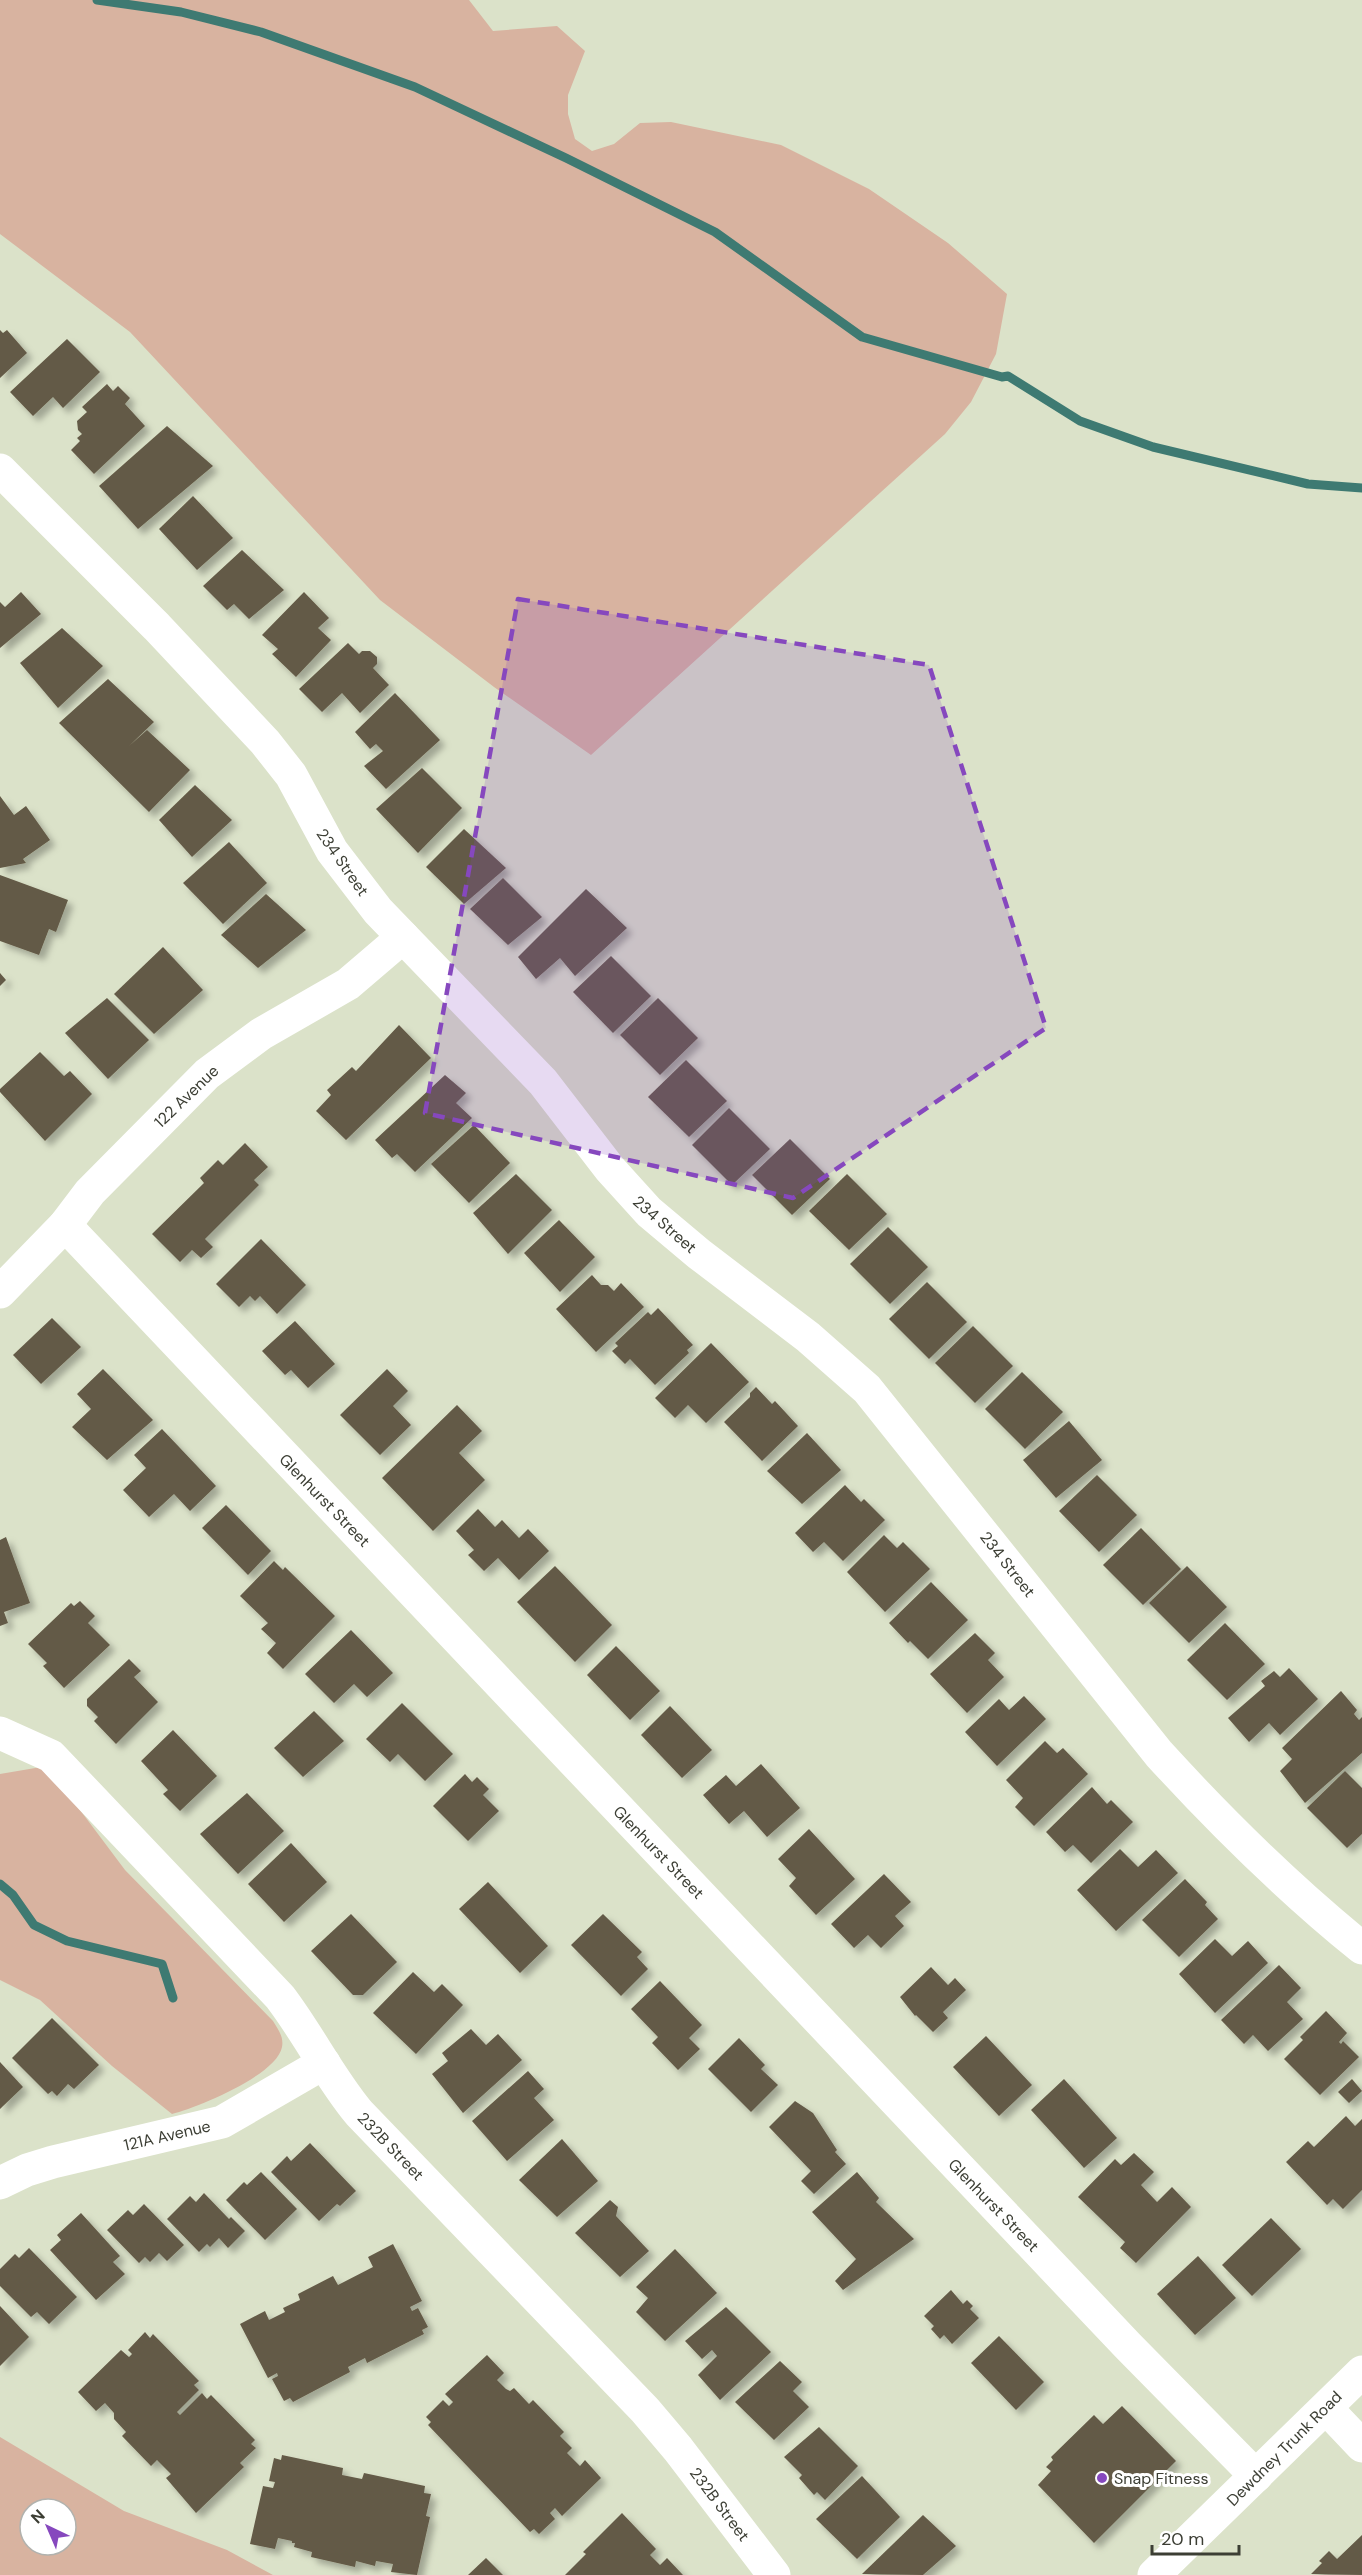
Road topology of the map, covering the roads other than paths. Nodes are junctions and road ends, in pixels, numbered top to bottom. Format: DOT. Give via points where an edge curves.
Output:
graph roads {
  1 [pos="0,470"];
  2 [pos="403,937"];
  3 [pos="65,1226"];
  4 [pos="0,1292"];
  5 [pos="0,1733"];
  6 [pos="1362,1948"];
  7 [pos="324,2063"];
  8 [pos="0,2183"];
  9 [pos="1362,2372"];
  10 [pos="1326,2408"];
  11 [pos="1362,2446"];
  12 [pos="1256,2476"];
  13 [pos="774,2575"];
  14 [pos="1154,2575"];
  1 -- 2 [label="street, 234 Street" via="265,741 291,775 343,867"];
  2 -- 3 [label="street, 122 Avenue" via="348,984 248,1043 207,1074 90,1192"];
  2 -- 6 [label="street, 234 Street" via="543,1082 610,1169 649,1212 808,1337 867,1389 1167,1763 1257,1855"];
  3 -- 4 [label="street, 122 Avenue"];
  3 -- 12 [label="street, Glenhurst Street" via="1103,2320"];
  5 -- 7 [label="street, 232B Street" via="51,1756 280,1997"];
  7 -- 8 [label="street, 121A Avenue" via="222,2122 53,2162"];
  7 -- 13 [label="street, 232B Street" via="359,2113 645,2410"];
  9 -- 10 [label="street, Dewdney Trunk Road"];
  10 -- 11 [label="street"];
  10 -- 12 [label="street, Dewdney Trunk Road"];
  12 -- 14 [label="street, Dewdney Trunk Road"];
}
